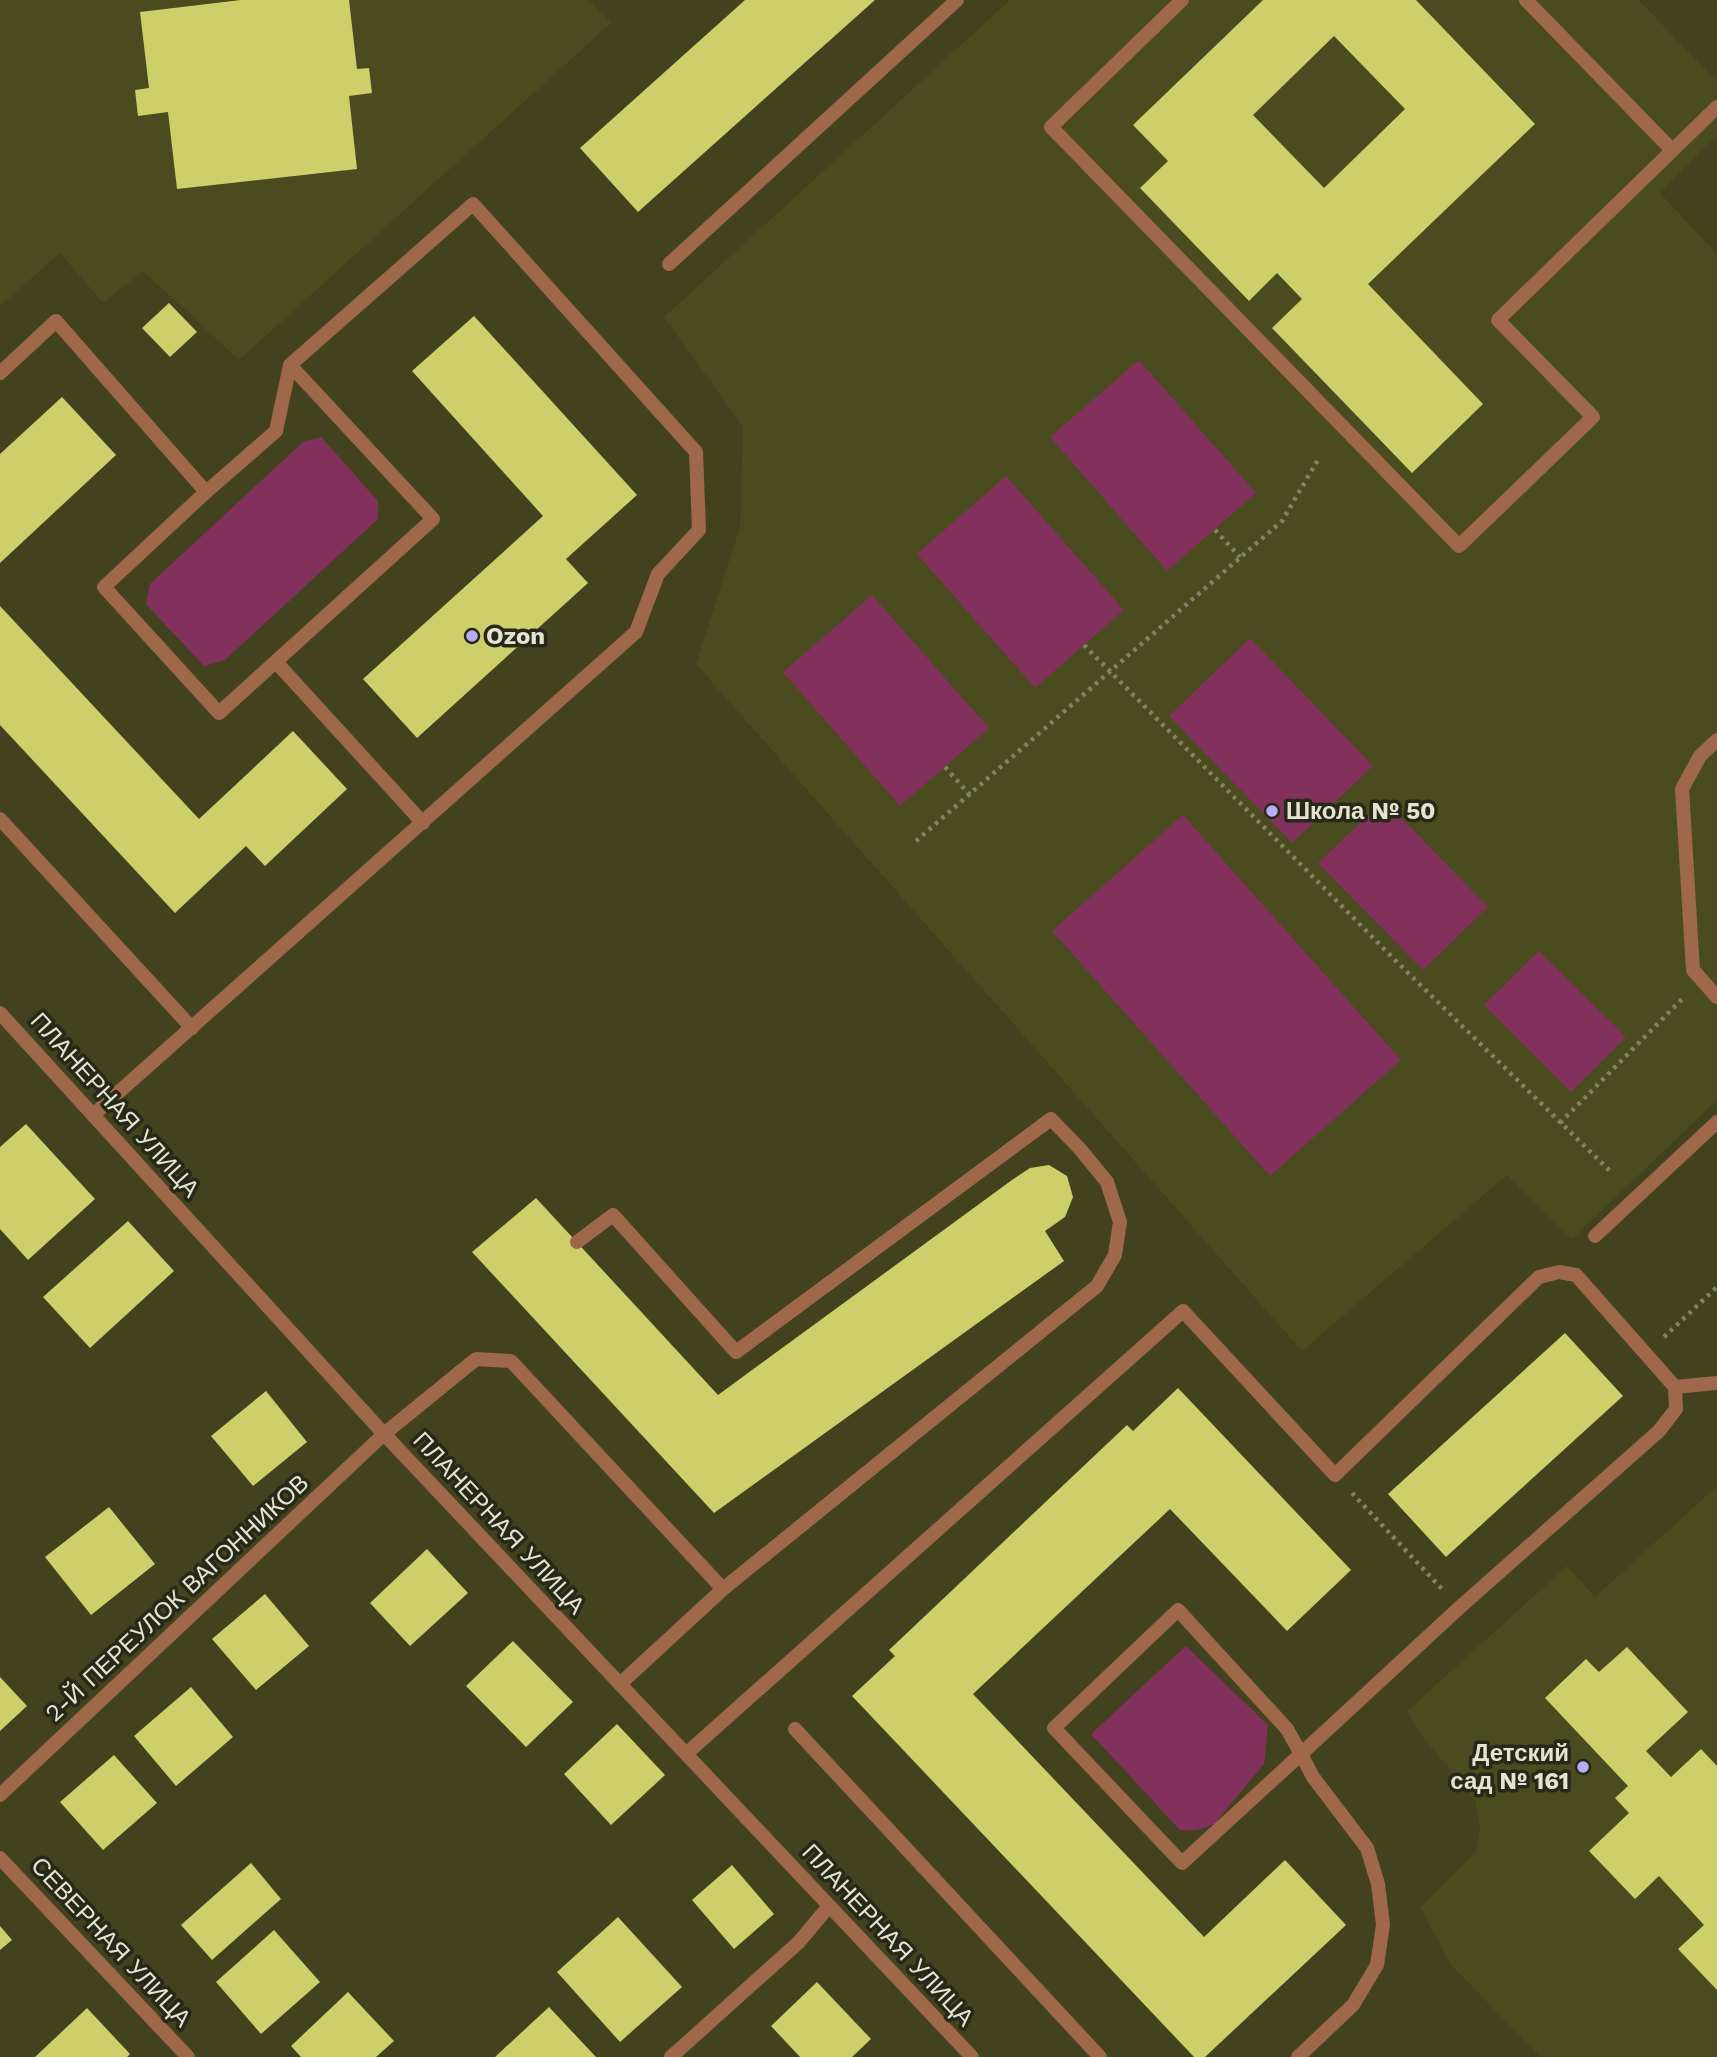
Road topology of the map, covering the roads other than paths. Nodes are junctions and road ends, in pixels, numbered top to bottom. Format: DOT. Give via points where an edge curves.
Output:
graph roads {
  1 [pos="957,0"];
  2 [pos="1182,0"];
  3 [pos="1526,0"];
  4 [pos="1717,107"];
  5 [pos="1672,150"];
  6 [pos="669,264"];
  7 [pos="290,365"];
  8 [pos="0,373"];
  9 [pos="206,492"];
  10 [pos="276,662"];
  11 [pos="1717,740"];
  12 [pos="0,819"];
  13 [pos="423,823"];
  14 [pos="1717,997"];
  15 [pos="0,1013"];
  16 [pos="192,1028"];
  17 [pos="93,1115"];
  18 [pos="1717,1122"];
  19 [pos="1595,1236"];
  20 [pos="577,1242"];
  21 [pos="1717,1382"];
  22 [pos="1675,1387"];
  23 [pos="384,1434"];
  24 [pos="723,1589"];
  25 [pos="620,1684"];
  26 [pos="795,1729"];
  27 [pos="686,1754"];
  28 [pos="1301,1754"];
  29 [pos="0,1795"];
  30 [pos="0,1858"];
  31 [pos="829,1906"];
  32 [pos="188,2057"];
  33 [pos="671,2057"];
  34 [pos="972,2057"];
  35 [pos="1100,2057"];
  36 [pos="1298,2057"];
  1 -- 6 [label="street"];
  2 -- 5 [label="street" via="1051,127 1459,546 1593,417 1498,320"];
  3 -- 5 [label="street"];
  4 -- 5 [label="street"];
  7 -- 9 [label="street" via="276,431"];
  7 -- 10 [label="street" via="433,519"];
  7 -- 13 [label="street" via="473,204 696,452 699,530 658,574 636,632"];
  8 -- 9 [label="street" via="55,321"];
  9 -- 10 [label="street" via="104,587 219,713"];
  10 -- 13 [label="street"];
  11 -- 14 [label="street" via="1700,756 1682,789 1693,970"];
  12 -- 16 [label="street"];
  13 -- 16 [label="street"];
  15 -- 17 [label="street, ПЛАНЕРНАЯ УЛИЦА"];
  16 -- 17 [label="street"];
  17 -- 23 [label="street, ПЛАНЕРНАЯ УЛИЦА"];
  18 -- 19 [label="street"];
  20 -- 24 [label="street" via="613,1215 736,1352 1051,1119 1107,1182 1120,1222 1115,1255 1097,1286"];
  21 -- 22 [label="street"];
  22 -- 27 [label="street" via="1576,1275 1559,1272 1539,1277 1335,1475 1183,1311"];
  22 -- 28 [label="street" via="1676,1409 1659,1432"];
  23 -- 24 [label="street, 2-Й ПЕРЕУЛОК ВАГОННИКОВ" via="476,1359 511,1361"];
  23 -- 25 [label="street, ПЛАНЕРНАЯ УЛИЦА"];
  23 -- 29 [label="street, 2-Й ПЕРЕУЛОК ВАГОННИКОВ"];
  24 -- 25 [label="street"];
  25 -- 27 [label="street, ПЛАНЕРНАЯ УЛИЦА"];
  26 -- 35 [label="street"];
  27 -- 31 [label="street, ПЛАНЕРНАЯ УЛИЦА"];
  28 -- 28 [label="street" via="1182,1863 1054,1728 1178,1610 1287,1729"];
  28 -- 36 [label="street" via="1367,1848 1383,1925 1377,1965 1353,2005"];
  30 -- 32 [label="street, СЕВЕРНАЯ УЛИЦА"];
  31 -- 33 [label="street" via="799,1942"];
  31 -- 34 [label="street, ПЛАНЕРНАЯ УЛИЦА"];
}
